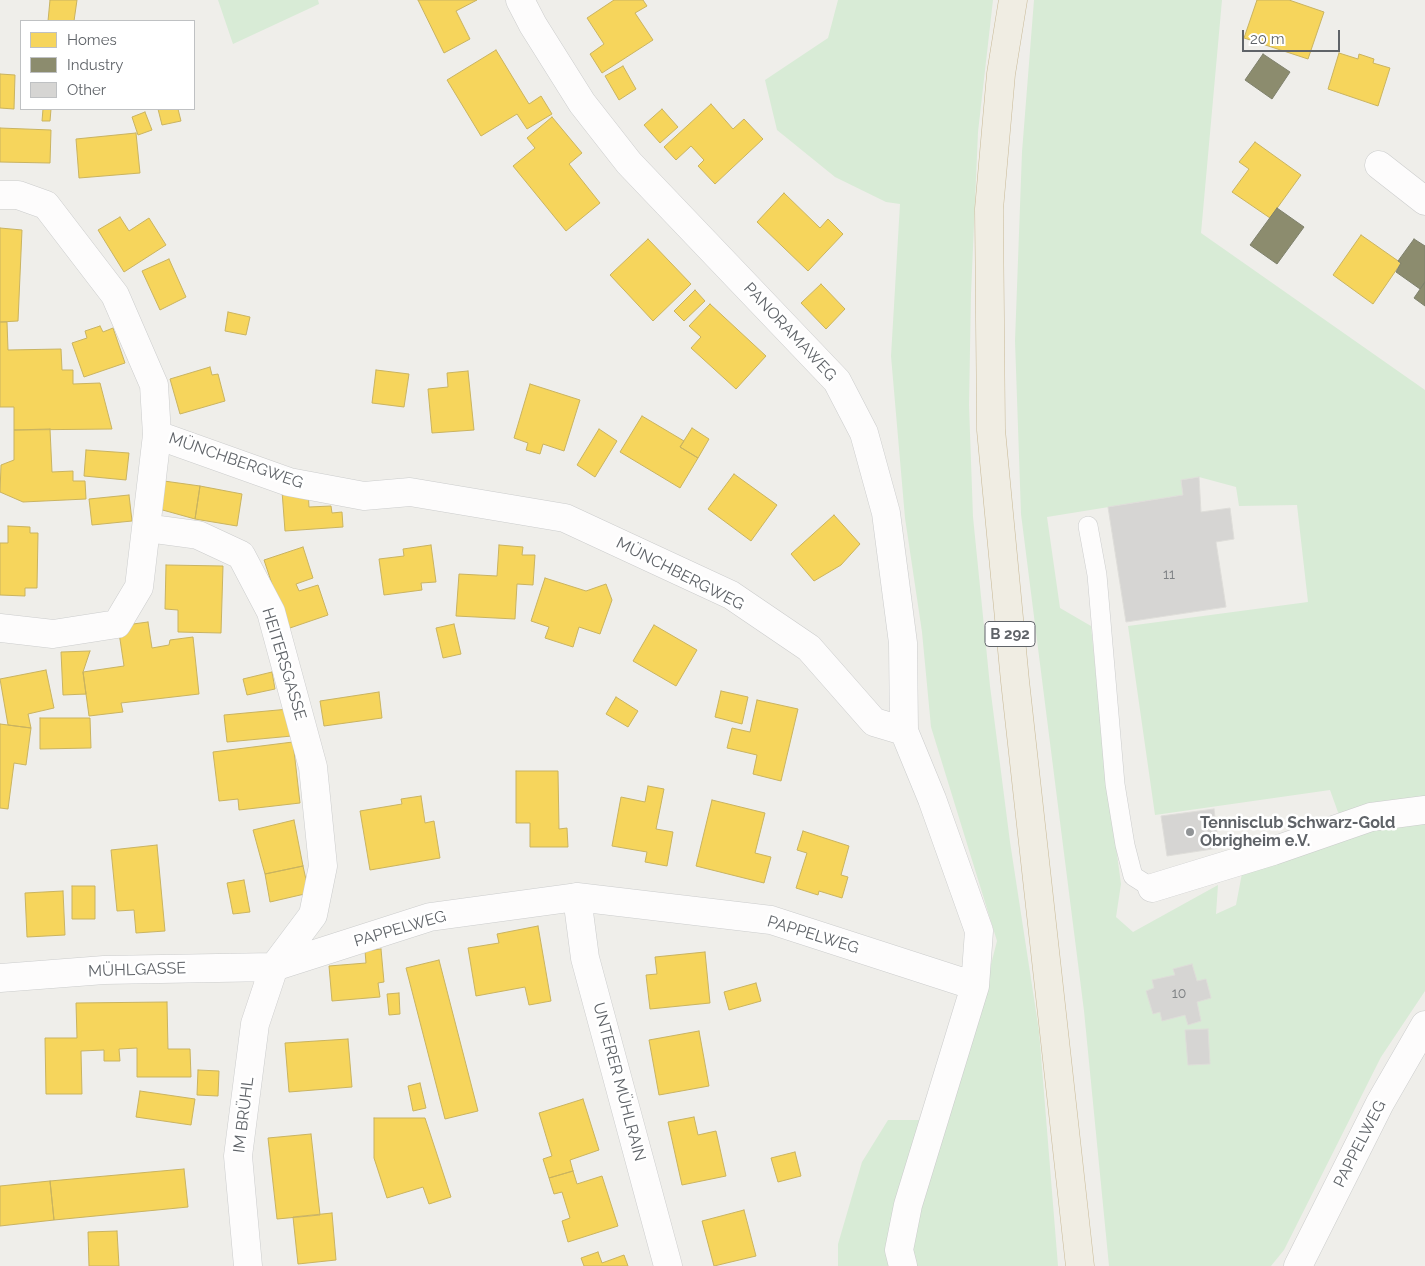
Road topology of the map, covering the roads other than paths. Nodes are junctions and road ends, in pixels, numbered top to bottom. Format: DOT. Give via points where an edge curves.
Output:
graph roads {
  1 [pos="520,0"];
  2 [pos="1013,0"];
  3 [pos="1380,165"];
  4 [pos="0,195"];
  5 [pos="1425,201"];
  6 [pos="158,435"];
  7 [pos="1088,526"];
  8 [pos="146,528"];
  9 [pos="0,628"];
  10 [pos="904,732"];
  11 [pos="1425,810"];
  12 [pos="1152,888"];
  13 [pos="577,897"];
  14 [pos="274,967"];
  15 [pos="0,978"];
  16 [pos="975,986"];
  17 [pos="1425,1025"];
  18 [pos="248,1266"];
  19 [pos="668,1266"];
  20 [pos="903,1266"];
  21 [pos="1080,1266"];
  22 [pos="1298,1266"];
  1 -- 10 [label="street, PANORAMAWEG" via="582,103 629,163 837,380 864,433 887,522 903,643"];
  2 -- 21 [label="highway, B 292" via="1001,74 989,209 990,430"];
  3 -- 5 [label="street"];
  4 -- 6 [label="street" via="18,195 46,205 115,295 154,385"];
  6 -- 8 [label="street"];
  6 -- 10 [label="street, MÜNCHBERGWEG" via="288,482 364,496 410,492 565,518 731,595 809,648 874,722"];
  7 -- 12 [label="lane" via="1097,576 1115,784 1125,845 1133,876"];
  8 -- 9 [label="street" via="139,587 117,624 53,634"];
  8 -- 14 [label="street, HEITERSGASSE" via="198,535 241,555 271,612 313,767 323,866 313,915"];
  10 -- 16 [label="street" via="932,799 979,931"];
  11 -- 12 [label="street" via="1371,817"];
  13 -- 14 [label="street, PAPPELWEG" via="430,917"];
  13 -- 16 [label="street, PAPPELWEG" via="771,920"];
  13 -- 19 [label="street, UNTERER MÜHLRAIN" via="585,958"];
  14 -- 15 [label="street, MÜHLGASSE" via="104,970"];
  14 -- 18 [label="street, IM BRÜHL" via="255,1024 238,1156"];
  16 -- 20 [label="street" via="908,1205 899,1250"];
  17 -- 22 [label="street, PAPPELWEG" via="1380,1103"];
}
